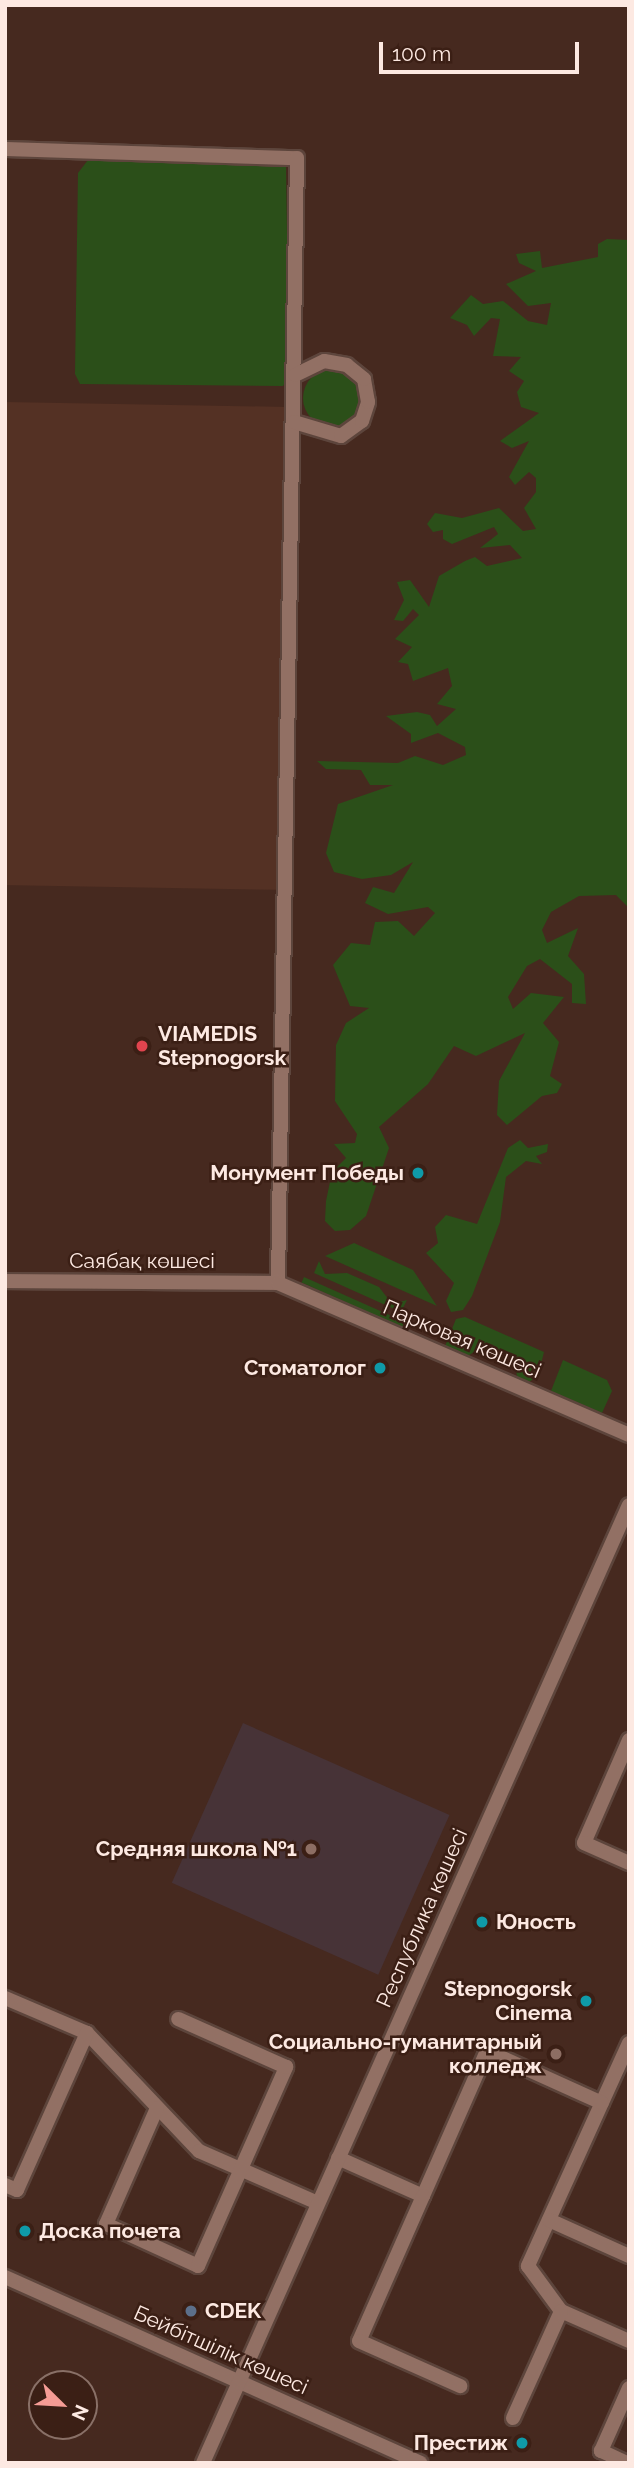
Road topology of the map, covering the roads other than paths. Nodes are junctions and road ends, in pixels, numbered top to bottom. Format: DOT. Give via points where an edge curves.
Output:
graph roads {
  1 [pos="5,149"];
  2 [pos="295,375"];
  3 [pos="294,422"];
  4 [pos="5,1281"];
  5 [pos="278,1283"];
  6 [pos="629,1434"];
  7 [pos="629,1505"];
  8 [pos="629,1740"];
  9 [pos="629,1863"];
  10 [pos="5,1998"];
  11 [pos="178,2019"];
  12 [pos="87,2033"];
  13 [pos="629,2043"];
  14 [pos="602,2103"];
  15 [pos="157,2108"];
  16 [pos="338,2158"];
  17 [pos="241,2170"];
  18 [pos="5,2185"];
  19 [pos="423,2196"];
  20 [pos="318,2203"];
  21 [pos="549,2220"];
  22 [pos="629,2256"];
  23 [pos="5,2277"];
  24 [pos="561,2311"];
  25 [pos="629,2341"];
  26 [pos="238,2381"];
  27 [pos="460,2386"];
  28 [pos="629,2388"];
  29 [pos="513,2418"];
  30 [pos="203,2463"];
  31 [pos="420,2463"];
  32 [pos="627,2463"];
  1 -- 2 [label="street" via="298,158"];
  2 -- 3 [label="street"];
  2 -- 3 [label="street" via="324,361 347,365 364,379 368,402 362,421 341,436"];
  3 -- 5 [label="street"];
  4 -- 5 [label="street, Саябақ көшесі"];
  5 -- 6 [label="street, Парковая көшесі"];
  7 -- 16 [label="street, Республика көшесі"];
  8 -- 9 [label="street" via="584,1843"];
  10 -- 12 [label="street"];
  11 -- 17 [label="street" via="286,2067"];
  12 -- 15 [label="street"];
  12 -- 18 [label="street" via="17,2190"];
  13 -- 14 [label="street"];
  14 -- 19 [label="street" via="487,2051"];
  14 -- 21 [label="street"];
  15 -- 17 [label="street" via="199,2151"];
  15 -- 17 [label="street" via="106,2224 198,2266"];
  16 -- 19 [label="street"];
  16 -- 20 [label="street, Республика көшесі"];
  17 -- 20 [label="street"];
  19 -- 27 [label="street" via="359,2341"];
  20 -- 26 [label="street, Республика көшесі"];
  21 -- 22 [label="street"];
  21 -- 24 [label="street" via="528,2266"];
  23 -- 26 [label="street, Бейбітшілік көшесі"];
  24 -- 25 [label="street"];
  24 -- 29 [label="street"];
  26 -- 30 [label="street, Республика көшесі"];
  26 -- 31 [label="street, Бейбітшілік көшесі"];
  28 -- 32 [label="street" via="601,2451"];
}
